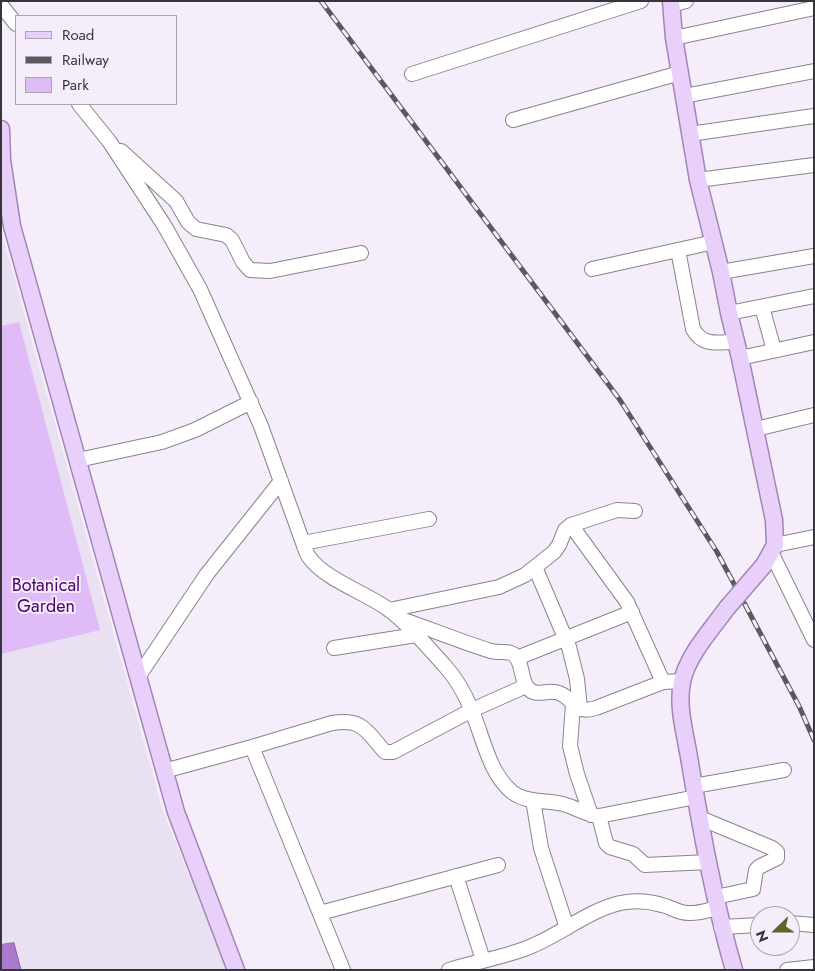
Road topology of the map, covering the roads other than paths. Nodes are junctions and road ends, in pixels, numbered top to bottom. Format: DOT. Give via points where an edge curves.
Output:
graph roads {
  1 [pos="641,1"];
  2 [pos="676,2"];
  3 [pos="1,5"];
  4 [pos="814,8"];
  5 [pos="15,23"];
  6 [pos="674,38"];
  7 [pos="814,71"];
  8 [pos="680,73"];
  9 [pos="412,74"];
  10 [pos="684,96"];
  11 [pos="80,105"];
  12 [pos="814,116"];
  13 [pos="513,120"];
  14 [pos="1,129"];
  15 [pos="690,134"];
  16 [pos="109,141"];
  17 [pos="814,165"];
  18 [pos="698,180"];
  19 [pos="714,242"];
  20 [pos="678,250"];
  21 [pos="360,253"];
  22 [pos="814,256"];
  23 [pos="592,269"];
  24 [pos="721,272"];
  25 [pos="814,296"];
  26 [pos="762,307"];
  27 [pos="729,313"];
  28 [pos="814,342"];
  29 [pos="738,350"];
  30 [pos="774,350"];
  31 [pos="251,402"];
  32 [pos="814,415"];
  33 [pos="756,429"];
  34 [pos="78,460"];
  35 [pos="281,481"];
  36 [pos="635,511"];
  37 [pos="430,519"];
  38 [pos="571,525"];
  39 [pos="814,538"];
  40 [pos="303,543"];
  41 [pos="770,554"];
  42 [pos="535,567"];
  43 [pos="632,612"];
  44 [pos="393,614"];
  45 [pos="416,635"];
  46 [pos="566,638"];
  47 [pos="814,640"];
  48 [pos="334,648"];
  49 [pos="517,658"];
  50 [pos="138,677"];
  51 [pos="682,681"];
  52 [pos="663,682"];
  53 [pos="526,686"];
  54 [pos="577,707"];
  55 [pos="472,710"];
  56 [pos="252,747"];
  57 [pos="784,770"];
  58 [pos="164,771"];
  59 [pos="695,791"];
  60 [pos="533,800"];
  61 [pos="595,816"];
  62 [pos="700,818"];
  63 [pos="709,862"];
  64 [pos="498,865"];
  65 [pos="456,876"];
  66 [pos="717,902"];
  67 [pos="320,913"];
  68 [pos="800,924"];
  69 [pos="814,925"];
  70 [pos="750,926"];
  71 [pos="722,927"];
  72 [pos="566,928"];
  73 [pos="484,960"];
  74 [pos="814,967"];
  75 [pos="236,970"];
  76 [pos="343,970"];
  77 [pos="449,970"];
  78 [pos="734,970"];
  79 [pos="786,970"];
  1 -- 9 [label="street"];
  2 -- 6 [label="main road"];
  3 -- 5 [label="street"];
  4 -- 6 [label="street"];
  6 -- 8 [label="main road"];
  7 -- 10 [label="street"];
  8 -- 10 [label="main road"];
  8 -- 13 [label="street"];
  10 -- 15 [label="main road"];
  11 -- 16 [label="street"];
  12 -- 15 [label="street"];
  14 -- 34 [label="main road" via="12,226"];
  15 -- 18 [label="main road"];
  16 -- 21 [label="street" via="176,201 196,229 219,232 232,240 250,270 270,271"];
  16 -- 31 [label="street" via="200,289"];
  17 -- 18 [label="street"];
  18 -- 19 [label="main road"];
  19 -- 20 [label="street"];
  19 -- 24 [label="main road"];
  20 -- 23 [label="street"];
  20 -- 29 [label="street" via="697,336"];
  22 -- 24 [label="street"];
  24 -- 27 [label="main road"];
  25 -- 26 [label="street"];
  26 -- 27 [label="street"];
  26 -- 30 [label="street"];
  27 -- 29 [label="main road"];
  28 -- 30 [label="street"];
  29 -- 30 [label="street"];
  29 -- 33 [label="main road"];
  31 -- 34 [label="street" via="195,430 162,442"];
  31 -- 35 [label="street"];
  32 -- 33 [label="street"];
  33 -- 41 [label="main road" via="774,520"];
  34 -- 50 [label="main road"];
  35 -- 40 [label="street"];
  35 -- 50 [label="street" via="203,580"];
  36 -- 38 [label="street" via="617,510"];
  37 -- 40 [label="street"];
  38 -- 42 [label="street" via="554,552"];
  38 -- 43 [label="street" via="618,587"];
  39 -- 41 [label="street"];
  40 -- 44 [label="street" via="309,558 319,568"];
  41 -- 47 [label="street"];
  41 -- 51 [label="main road, bridge" via="688,662"];
  42 -- 44 [label="street" via="499,587"];
  42 -- 46 [label="street"];
  43 -- 46 [label="street"];
  43 -- 52 [label="street"];
  44 -- 45 [label="street"];
  44 -- 49 [label="street" via="494,652 511,653"];
  45 -- 48 [label="street"];
  45 -- 55 [label="street" via="456,680"];
  46 -- 49 [label="street"];
  46 -- 54 [label="street" via="577,678"];
  49 -- 53 [label="street"];
  50 -- 58 [label="main road"];
  51 -- 52 [label="street"];
  51 -- 59 [label="main road" via="680,698"];
  52 -- 54 [label="street" via="596,708"];
  53 -- 54 [label="street" via="536,693 559,693"];
  53 -- 55 [label="street"];
  54 -- 61 [label="street" via="570,746 577,774"];
  55 -- 56 [label="street" via="393,752 385,752 363,728 355,722 346,721"];
  55 -- 60 [label="street" via="495,770 505,785 521,798"];
  56 -- 58 [label="street"];
  56 -- 67 [label="street"];
  57 -- 59 [label="street"];
  58 -- 75 [label="main road" via="176,812"];
  59 -- 61 [label="street"];
  59 -- 62 [label="main road"];
  60 -- 61 [label="street" via="564,804"];
  60 -- 72 [label="street" via="541,848"];
  61 -- 63 [label="street" via="610,847 633,854 645,865"];
  62 -- 63 [label="main road"];
  62 -- 66 [label="street" via="776,852 777,858 756,870 753,889"];
  63 -- 66 [label="main road"];
  64 -- 65 [label="street"];
  65 -- 67 [label="street"];
  65 -- 73 [label="street"];
  66 -- 71 [label="main road"];
  66 -- 72 [label="street" via="686,913 663,905 634,901 600,909"];
  67 -- 76 [label="street"];
  68 -- 69 [label="street"];
  70 -- 71 [label="street"];
  71 -- 78 [label="main road"];
  72 -- 73 [label="street" via="525,949"];
  73 -- 77 [label="street"];
  74 -- 79 [label="street"];
}
